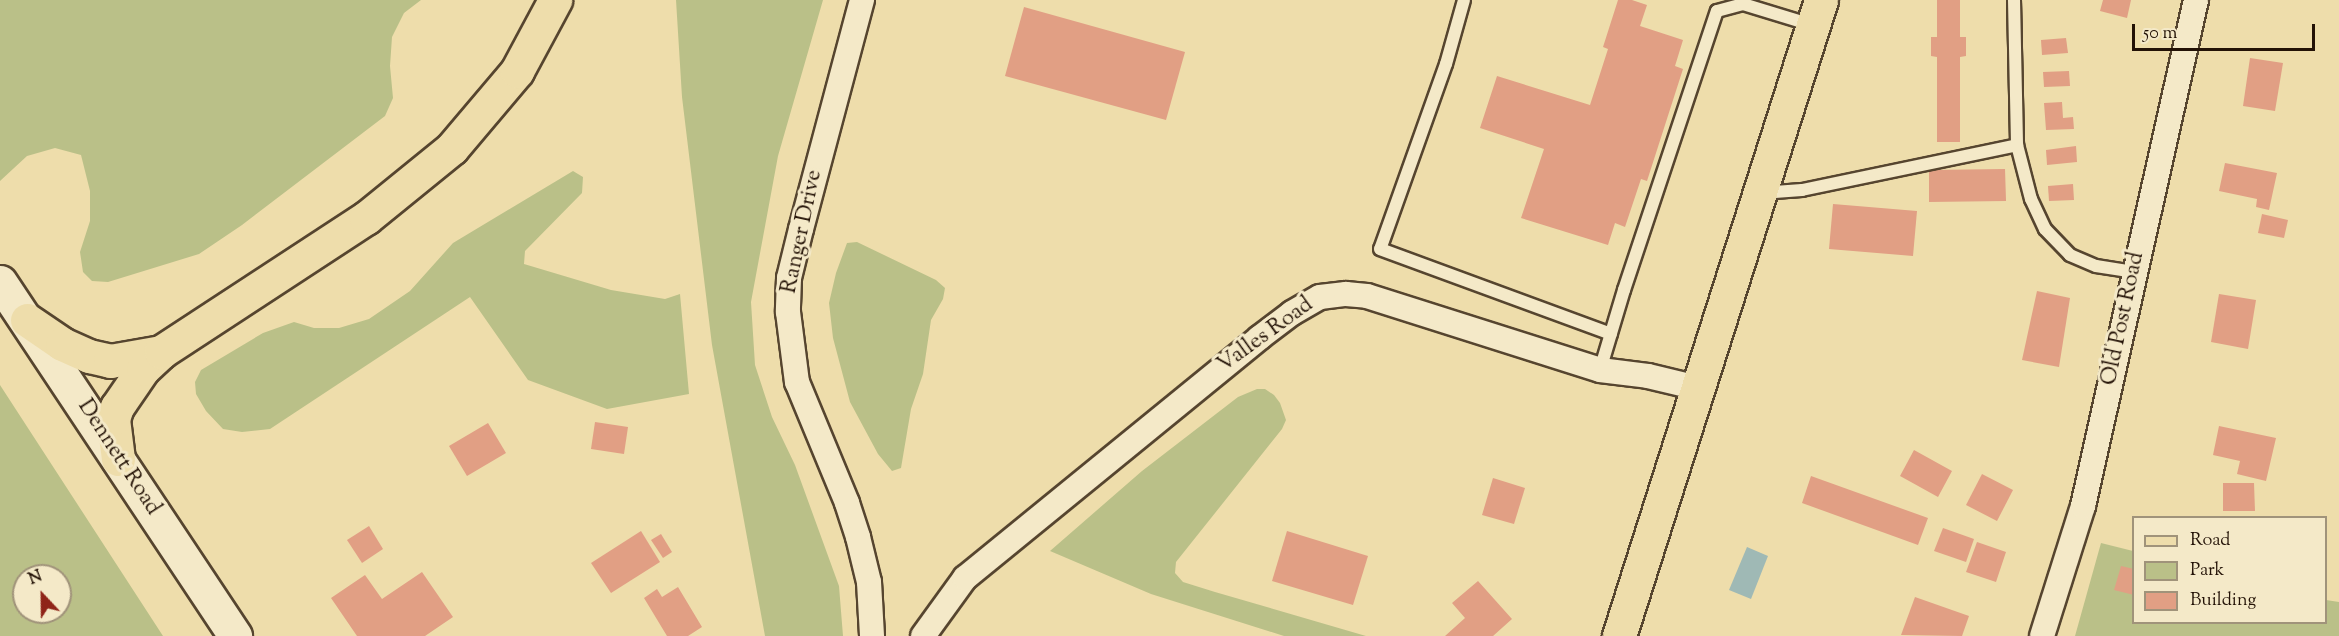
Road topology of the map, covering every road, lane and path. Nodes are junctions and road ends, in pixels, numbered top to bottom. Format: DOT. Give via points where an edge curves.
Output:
graph roads {
  1 [pos="555,0"];
  2 [pos="862,0"];
  3 [pos="1464,0"];
  4 [pos="2014,0"];
  5 [pos="2196,0"];
  6 [pos="1817,13"];
  7 [pos="2017,145"];
  8 [pos="1760,194"];
  9 [pos="2134,272"];
  10 [pos="0,282"];
  11 [pos="27,320"];
  12 [pos="1611,334"];
  13 [pos="161,352"];
  14 [pos="1600,370"];
  15 [pos="1698,388"];
  16 [pos="118,459"];
  17 [pos="235,636"];
  18 [pos="872,636"];
  19 [pos="923,636"];
  20 [pos="1619,636"];
  21 [pos="2042,636"];
  1 -- 13 [label="main road" via="517,71 452,148 366,218"];
  2 -- 18 [label="street, Ranger Drive" via="789,279 788,312 797,382 858,537 868,582"];
  3 -- 12 [label="lane" via="1446,64 1380,249"];
  4 -- 7 [label="lane"];
  5 -- 9 [label="street, Old Post Road"];
  6 -- 8 [label="main road"];
  6 -- 12 [label="lane" via="1743,4 1717,10"];
  7 -- 8 [label="lane" via="1802,190"];
  7 -- 9 [label="lane" via="2031,199 2045,229 2058,245 2080,261"];
  8 -- 15 [label="main road"];
  9 -- 21 [label="street, Old Post Road" via="2083,506"];
  10 -- 11 [label="street, Dennett Road"];
  11 -- 13 [label="main road" via="88,356 110,361"];
  11 -- 16 [label="street, Dennett Road"];
  12 -- 14 [label="lane"];
  13 -- 16 [label="main road" via="143,369 117,407 113,433"];
  14 -- 15 [label="street, Valles Road"];
  14 -- 19 [label="street, Valles Road" via="1367,296 1320,297 1259,338 965,578"];
  15 -- 20 [label="main road"];
  16 -- 17 [label="street, Dennett Road"];
}
